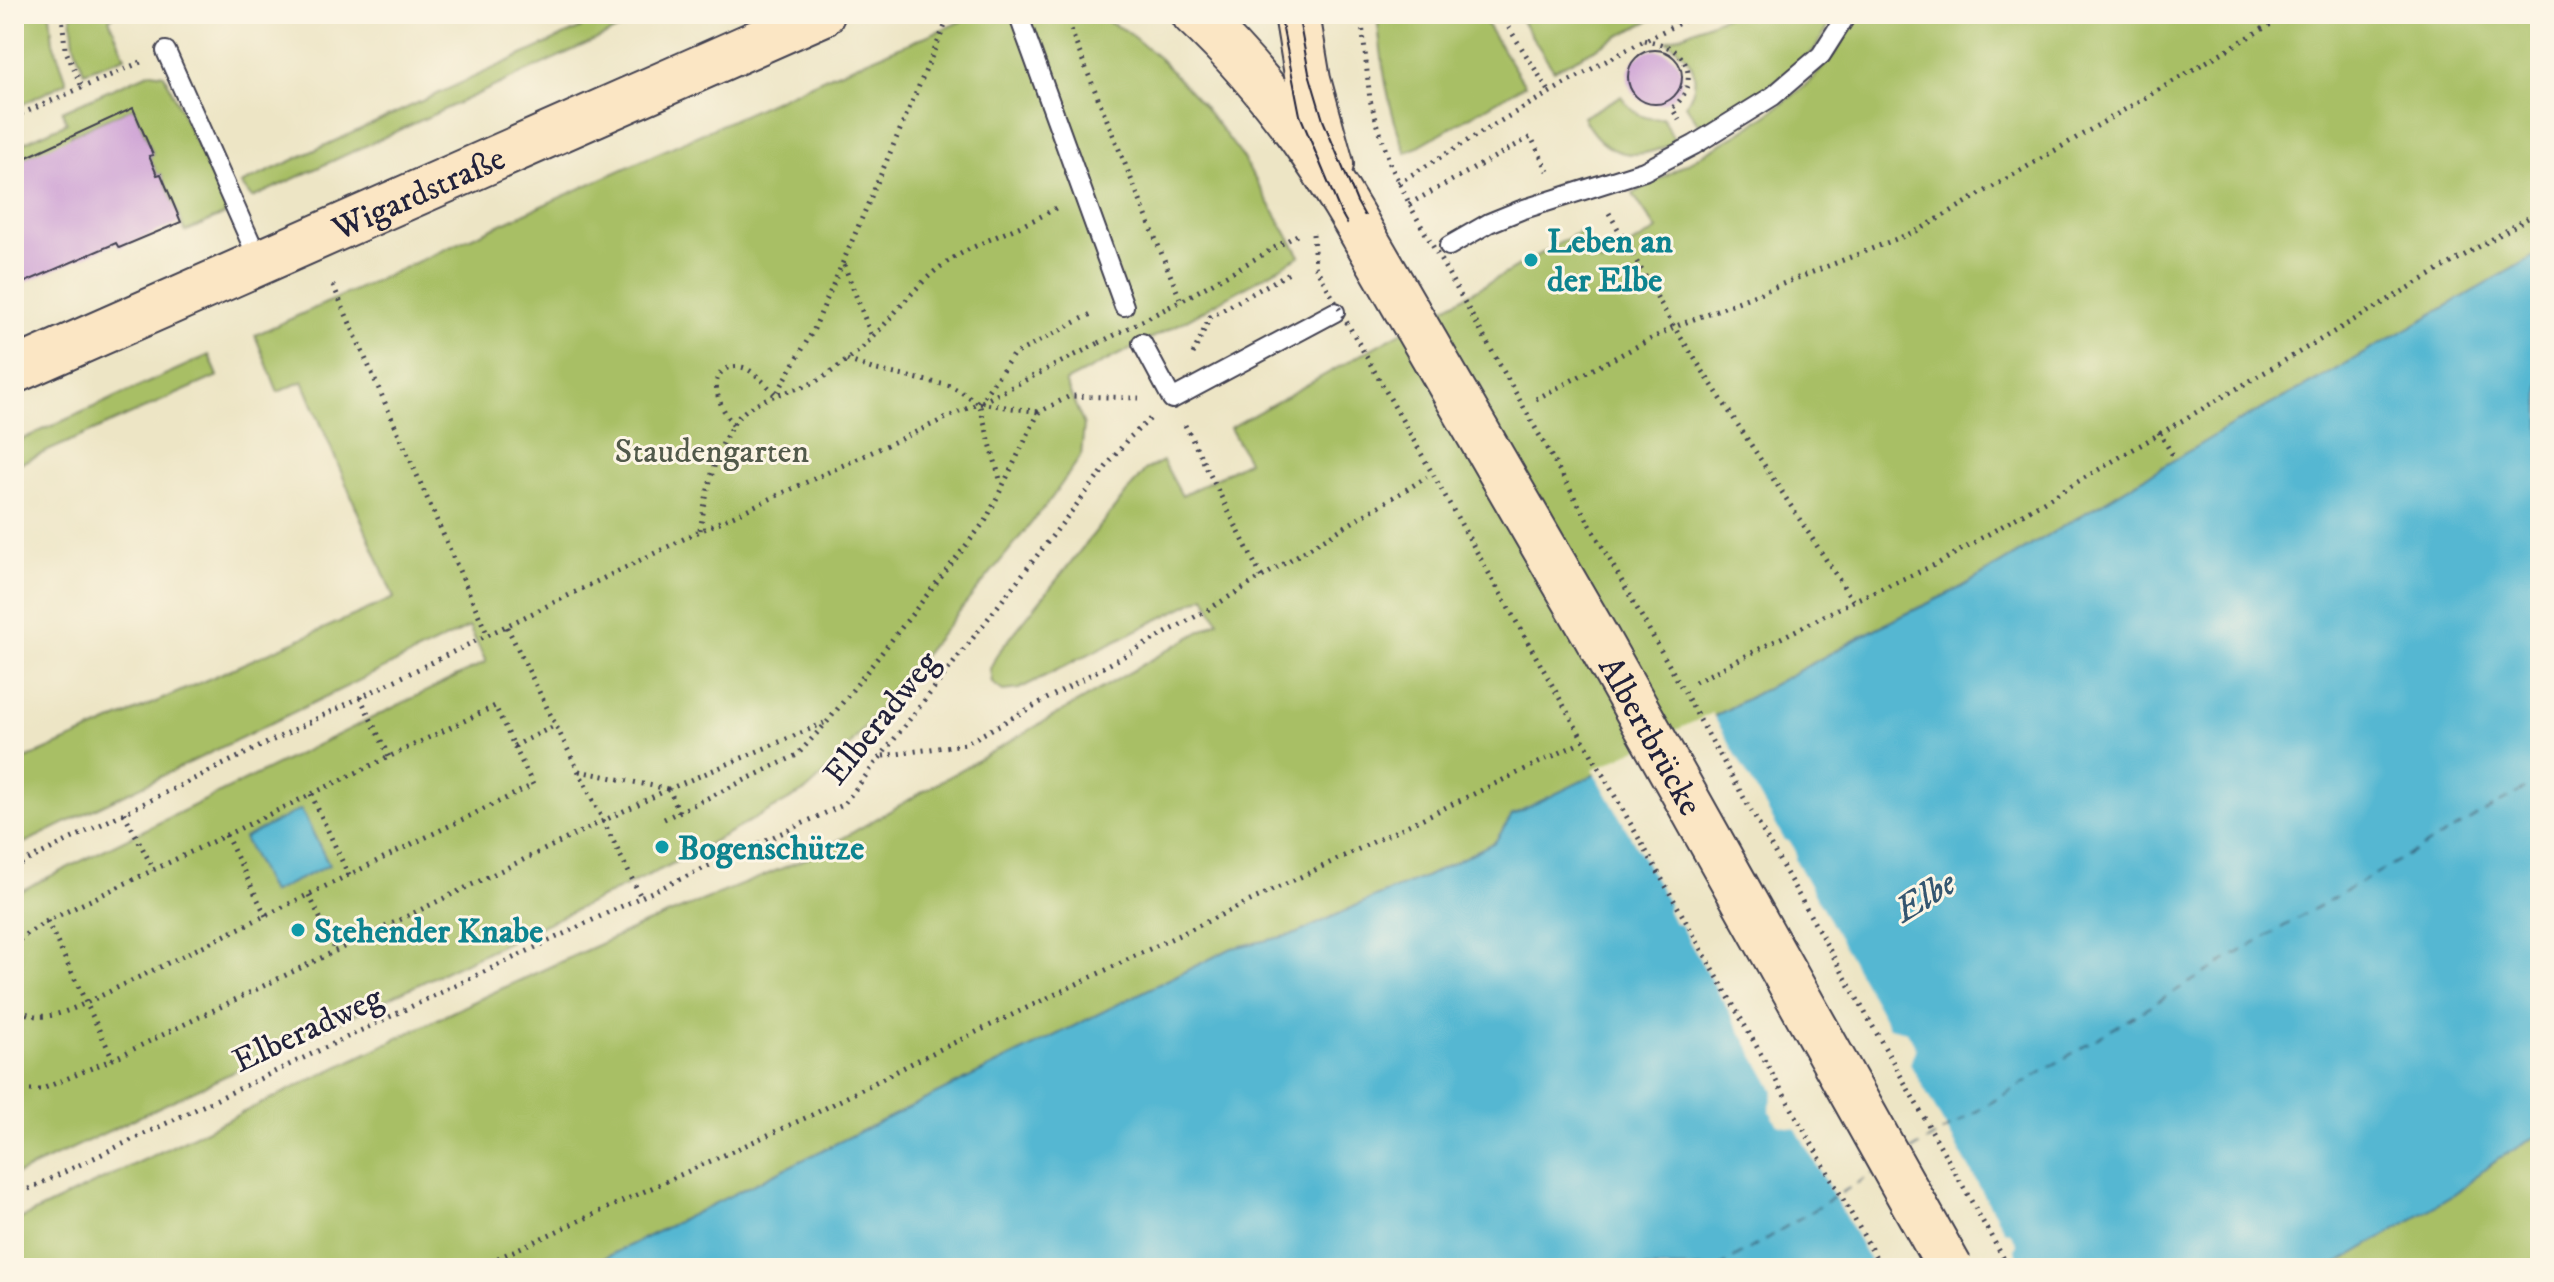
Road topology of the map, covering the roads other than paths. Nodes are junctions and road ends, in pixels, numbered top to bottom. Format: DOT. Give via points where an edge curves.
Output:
graph roads {
  1 [pos="822,14"];
  2 [pos="1018,14"];
  3 [pos="1194,14"];
  4 [pos="1297,14"];
  5 [pos="1847,14"];
  6 [pos="166,51"];
  7 [pos="1356,223"];
  8 [pos="1449,246"];
  9 [pos="260,263"];
  10 [pos="1124,306"];
  11 [pos="1335,312"];
  12 [pos="1142,343"];
  13 [pos="14,371"];
  14 [pos="1950,1268"];
  1 -- 9 [label="main road, Wigardstraße"];
  2 -- 10 [label="lane"];
  3 -- 7 [label="main road" via="1301,139"];
  4 -- 7 [label="main road" via="1320,126"];
  5 -- 8 [label="lane" via="1821,55 1773,96 1694,145 1644,171 1489,223"];
  6 -- 9 [label="lane"];
  7 -- 14 [label="main road, Albertbrücke, bridge" via="1595,635"];
  9 -- 13 [label="main road, Wigardstraße"];
  11 -- 12 [label="lane" via="1172,399"];
}
